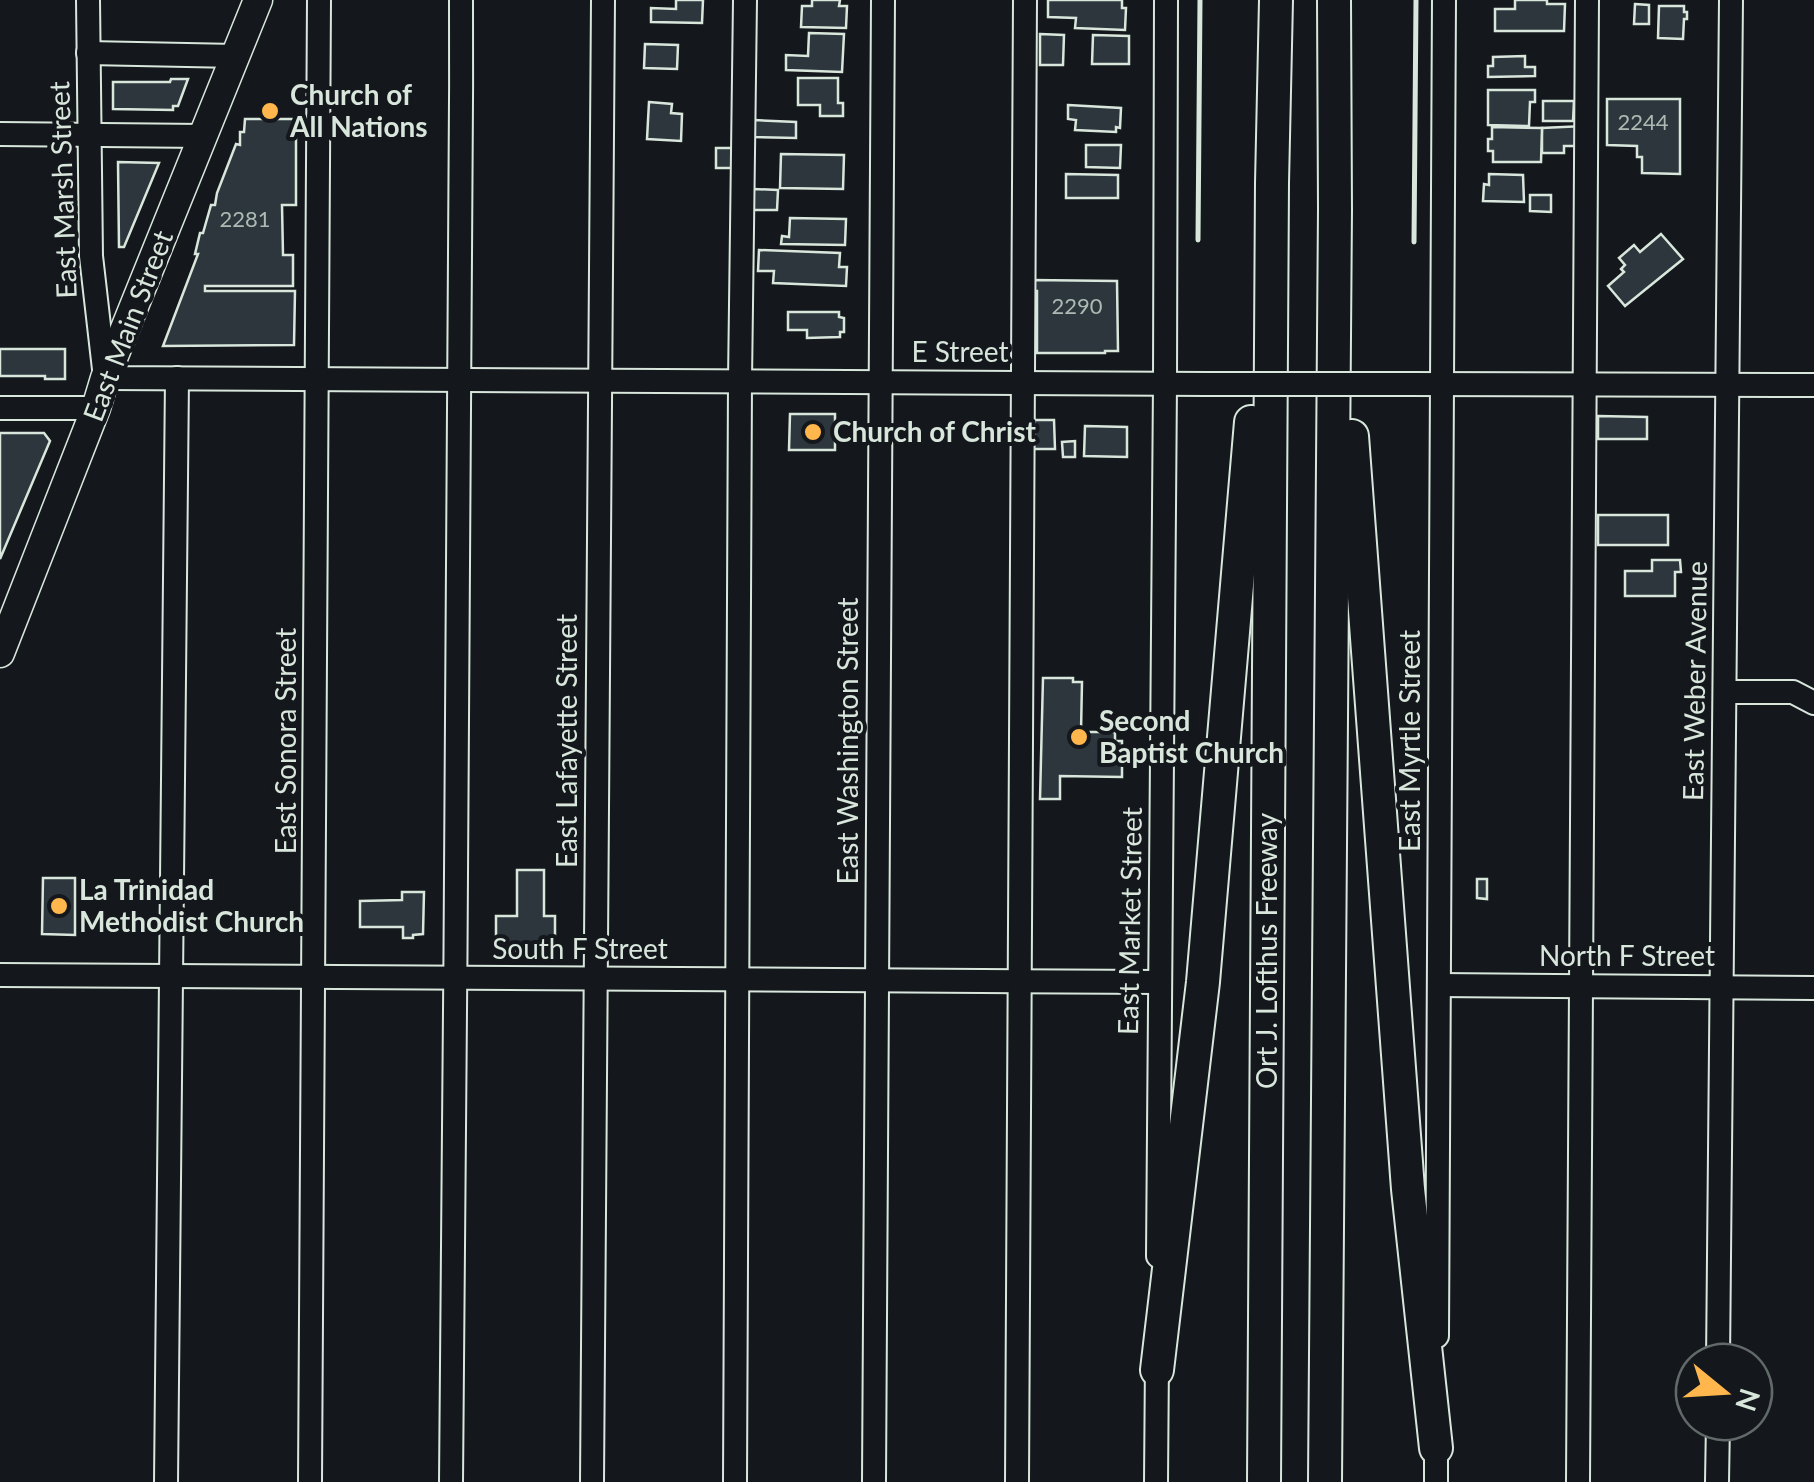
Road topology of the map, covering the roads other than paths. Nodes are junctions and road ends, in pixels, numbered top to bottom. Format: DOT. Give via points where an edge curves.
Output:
graph roads {
  1 [pos="88,0"];
  2 [pos="258,0"];
  3 [pos="318,0"];
  4 [pos="461,0"];
  5 [pos="602,0"];
  6 [pos="744,0"];
  7 [pos="884,0"];
  8 [pos="1025,0"];
  9 [pos="1166,0"];
  10 [pos="1276,0"];
  11 [pos="1334,0"];
  12 [pos="1444,0"];
  13 [pos="1587,0"];
  14 [pos="1731,0"];
  15 [pos="88,53"];
  16 [pos="236,56"];
  17 [pos="0,134"];
  18 [pos="90,134"];
  19 [pos="204,136"];
  20 [pos="1272,184"];
  21 [pos="1335,209"];
  22 [pos="105,378"];
  23 [pos="177,378"];
  24 [pos="318,379"];
  25 [pos="462,380"];
  26 [pos="600,381"];
  27 [pos="740,381"];
  28 [pos="880,382"];
  29 [pos="1023,382"];
  30 [pos="1165,384"];
  31 [pos="1442,384"];
  32 [pos="1585,385"];
  33 [pos="1728,385"];
  34 [pos="1814,385"];
  35 [pos="0,408"];
  36 [pos="96,408"];
  37 [pos="0,652"];
  38 [pos="1725,692"];
  39 [pos="1814,703"];
  40 [pos="0,976"];
  41 [pos="172,977"];
  42 [pos="314,978"];
  43 [pos="454,979"];
  44 [pos="596,979"];
  45 [pos="738,980"];
  46 [pos="877,980"];
  47 [pos="1018,981"];
  48 [pos="1159,982"];
  49 [pos="1438,985"];
  50 [pos="1581,986"];
  51 [pos="1722,987"];
  52 [pos="1814,988"];
  53 [pos="1718,1342"];
  54 [pos="1157,1370"];
  55 [pos="1718,1442"];
  56 [pos="1436,1448"];
  57 [pos="166,1482"];
  58 [pos="310,1482"];
  59 [pos="451,1482"];
  60 [pos="592,1482"];
  61 [pos="736,1482"];
  62 [pos="874,1482"];
  63 [pos="1017,1482"];
  64 [pos="1156,1482"];
  65 [pos="1264,1482"];
  66 [pos="1324,1482"];
  67 [pos="1436,1482"];
  68 [pos="1578,1482"];
  69 [pos="1717,1482"];
  1 -- 15 [label="street, East Marsh Street"];
  2 -- 16 [label="main road, East Main Street"];
  3 -- 24 [label="street, East Sonora Street"];
  4 -- 25 [label="street"];
  5 -- 26 [label="street, East Lafayette Street"];
  6 -- 27 [label="street"];
  7 -- 28 [label="street, East Washington Street"];
  8 -- 29 [label="street"];
  9 -- 30 [label="street, East Market Street"];
  10 -- 20 [label="highway, Ort J. Lofthus Freeway"];
  11 -- 21 [label="highway"];
  12 -- 31 [label="street, East Myrtle Street"];
  13 -- 32 [label="street"];
  14 -- 33 [label="street, East Weber Avenue"];
  15 -- 16 [label="street"];
  15 -- 18 [label="street, East Marsh Street"];
  16 -- 19 [label="main road, East Main Street"];
  17 -- 18 [label="street"];
  18 -- 19 [label="street"];
  18 -- 22 [label="street, East Marsh Street" via="91,256"];
  19 -- 22 [label="main road, East Main Street"];
  20 -- 54 [label="highway" via="1202,982"];
  20 -- 65 [label="highway, Ort J. Lofthus Freeway"];
  21 -- 56 [label="highway" via="1408,1189"];
  21 -- 66 [label="highway"];
  22 -- 23 [label="street, E Street"];
  22 -- 36 [label="main road, East Main Street"];
  23 -- 24 [label="street, E Street"];
  23 -- 41 [label="street"];
  24 -- 25 [label="street, E Street"];
  24 -- 42 [label="street, East Sonora Street"];
  25 -- 26 [label="street, E Street"];
  25 -- 43 [label="street"];
  26 -- 27 [label="street, E Street"];
  26 -- 44 [label="street, East Lafayette Street"];
  27 -- 28 [label="street, E Street"];
  27 -- 45 [label="street"];
  28 -- 29 [label="street, E Street"];
  28 -- 46 [label="street, East Washington Street"];
  29 -- 30 [label="street, E Street"];
  29 -- 47 [label="street"];
  30 -- 31 [label="street, E Street, bridge"];
  30 -- 48 [label="street, East Market Street"];
  31 -- 32 [label="street, E Street"];
  31 -- 49 [label="street, East Myrtle Street"];
  32 -- 33 [label="street, E Street"];
  32 -- 50 [label="street"];
  33 -- 34 [label="street, E Street"];
  33 -- 38 [label="street, East Weber Avenue"];
  35 -- 36 [label="street"];
  36 -- 37 [label="main road, East Main Street"];
  38 -- 39 [label="street" via="1793,692"];
  38 -- 51 [label="street, East Weber Avenue"];
  40 -- 41 [label="street, South F Street"];
  41 -- 42 [label="street, South F Street"];
  41 -- 57 [label="street"];
  42 -- 43 [label="street, South F Street"];
  42 -- 58 [label="street, East Sonora Street"];
  43 -- 44 [label="street, South F Street"];
  43 -- 59 [label="street"];
  44 -- 45 [label="street, South F Street"];
  44 -- 60 [label="street, East Lafayette Street"];
  45 -- 46 [label="street, South F Street"];
  45 -- 61 [label="street"];
  46 -- 47 [label="street, South F Street"];
  46 -- 62 [label="street, East Washington Street"];
  47 -- 48 [label="street, South F Street"];
  47 -- 63 [label="street"];
  48 -- 54 [label="street, East Market Street"];
  49 -- 50 [label="street, North F Street"];
  49 -- 56 [label="street, East Myrtle Street"];
  50 -- 51 [label="street, North F Street"];
  50 -- 68 [label="street"];
  51 -- 52 [label="street, North F Street"];
  51 -- 53 [label="street, East Weber Avenue"];
  54 -- 64 [label="street, East Market Street"];
  55 -- 69 [label="street"];
  56 -- 67 [label="street, East Myrtle Street"];
}
